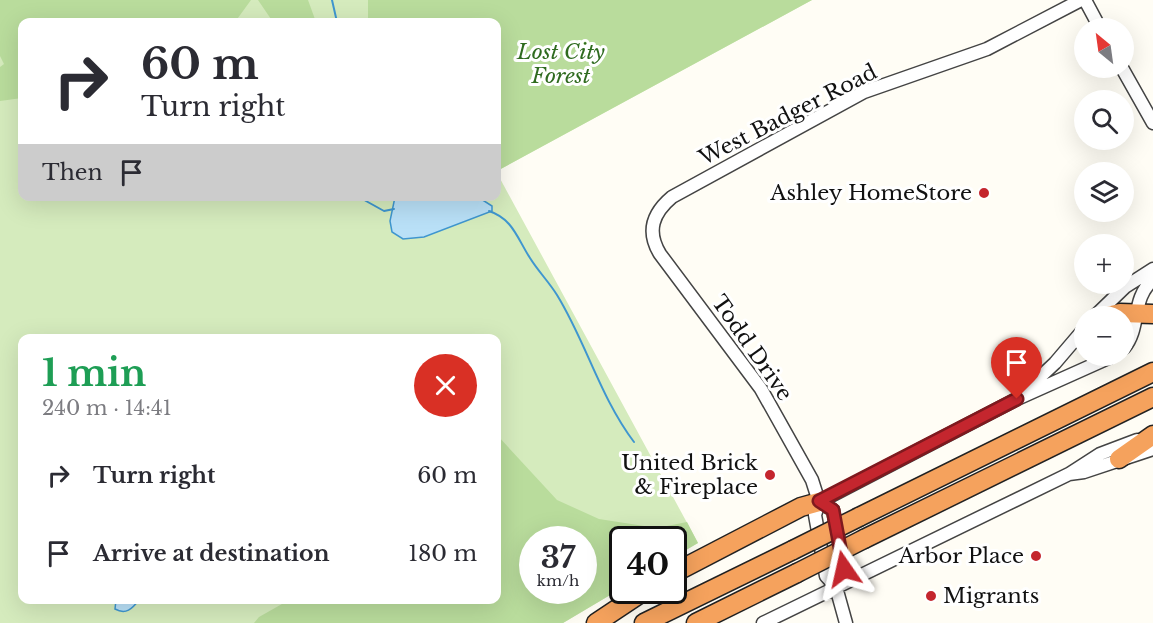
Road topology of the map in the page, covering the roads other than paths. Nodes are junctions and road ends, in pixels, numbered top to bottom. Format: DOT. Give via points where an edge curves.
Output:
graph roads {
  1 [pos="1083,0"];
  2 [pos="1094,18"];
  3 [pos="1128,78"];
  4 [pos="1153,123"];
  5 [pos="654,220"];
  6 [pos="1153,269"];
  7 [pos="1153,280"];
  8 [pos="1105,306"];
  9 [pos="1145,314"];
  10 [pos="1134,331"];
  11 [pos="1074,340"];
  12 [pos="1091,366"];
  13 [pos="1153,372"];
  14 [pos="1153,396"];
  15 [pos="1017,399"];
  16 [pos="1153,439"];
  17 [pos="1119,459"];
  18 [pos="1069,474"];
  19 [pos="819,501"];
  20 [pos="687,566"];
  21 [pos="836,587"];
  22 [pos="624,604"];
  23 [pos="596,623"];
  24 [pos="644,623"];
  25 [pos="696,623"];
  26 [pos="763,623"];
  27 [pos="846,623"];
  1 -- 2 [label="street"];
  1 -- 5 [label="street, West Badger Road" via="987,49 864,92 672,197 661,206"];
  3 -- 4 [label="street"];
  5 -- 19 [label="street, Todd Drive" via="654,243 761,389 812,480"];
  6 -- 8 [label="street"];
  7 -- 9 [label="street" via="1139,298"];
  9 -- 10 [label="street"];
  11 -- 15 [label="street"];
  12 -- 15 [label="street"];
  13 -- 24 [label="highway, bridge"];
  14 -- 25 [label="highway, bridge"];
  15 -- 19 [label="street"];
  16 -- 17 [label="highway"];
  16 -- 18 [label="street" via="1100,454"];
  17 -- 18 [label="street"];
  18 -- 21 [label="street"];
  19 -- 20 [label="highway"];
  19 -- 21 [label="street, Todd Drive" via="815,515 826,576"];
  19 -- 21 [label="street, Todd Drive" via="833,510 844,569"];
  21 -- 26 [label="street"];
  21 -- 27 [label="street, Todd Drive"];
  22 -- 23 [label="highway"];
}
